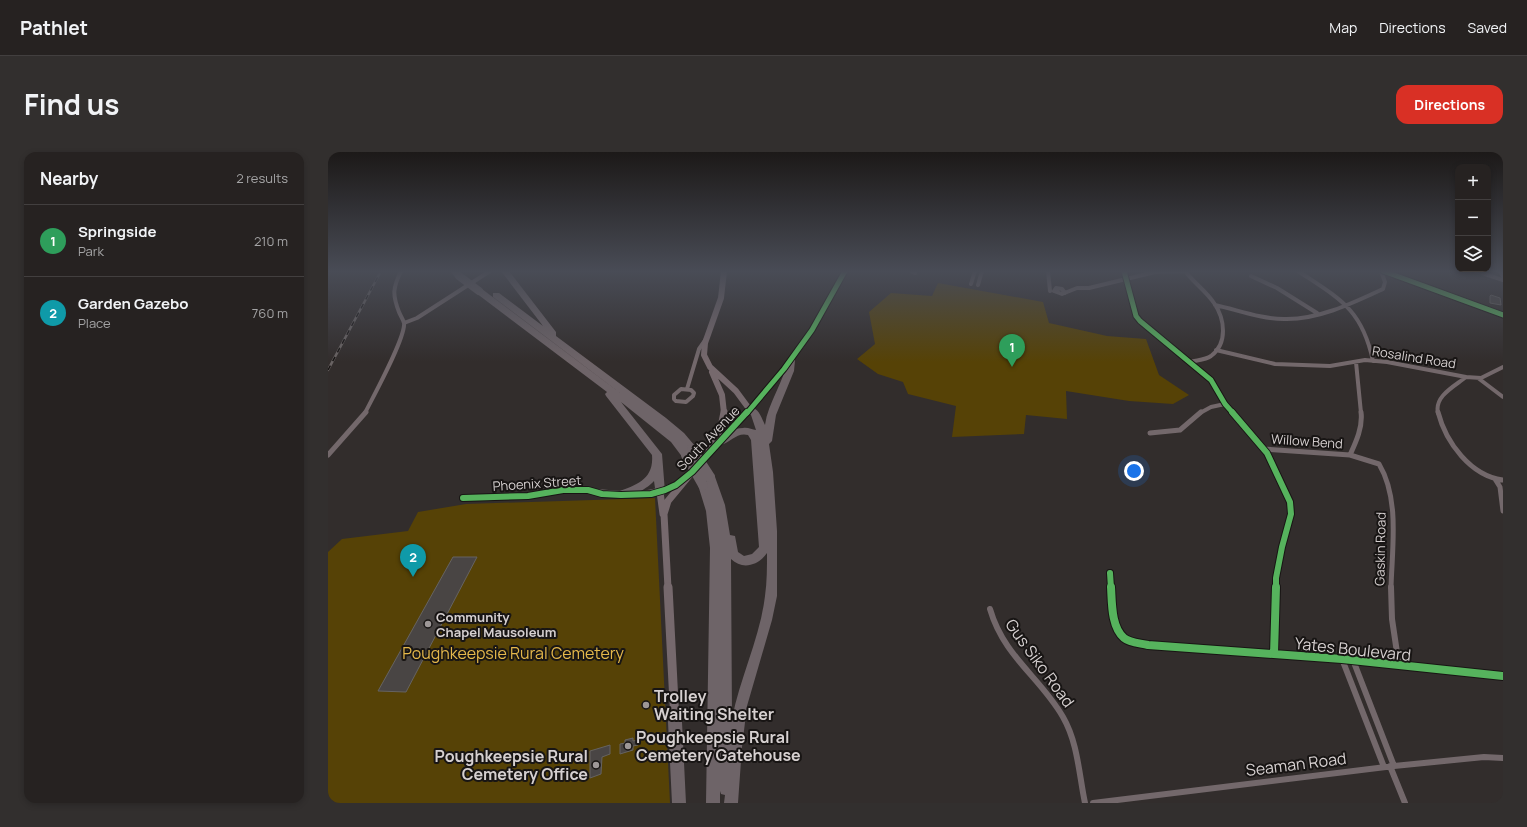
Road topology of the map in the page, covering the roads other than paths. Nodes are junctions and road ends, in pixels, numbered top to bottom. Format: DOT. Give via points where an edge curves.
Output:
graph roads {
  1 [pos="395,301"];
  2 [pos="443,301"];
  3 [pos="498,301"];
  4 [pos="500,301"];
  5 [pos="528,301"];
  6 [pos="720,301"];
  7 [pos="828,301"];
  8 [pos="1132,301"];
  9 [pos="1212,301"];
  10 [pos="1300,301"];
  11 [pos="1342,301"];
  12 [pos="1352,301"];
  13 [pos="1466,301"];
  14 [pos="1346,304"];
  15 [pos="1215,305"];
  16 [pos="1317,313"];
  17 [pos="1503,315"];
  18 [pos="404,323"];
  19 [pos="706,339"];
  20 [pos="561,344"];
  21 [pos="1216,350"];
  22 [pos="791,360"];
  23 [pos="1373,361"];
  24 [pos="1190,362"];
  25 [pos="1356,362"];
  26 [pos="707,363"];
  27 [pos="1503,367"];
  28 [pos="1466,377"];
  29 [pos="1478,378"];
  30 [pos="599,382"];
  31 [pos="686,389"];
  32 [pos="1503,397"];
  33 [pos="1225,404"];
  34 [pos="750,410"];
  35 [pos="1150,433"];
  36 [pos="721,441"];
  37 [pos="756,443"];
  38 [pos="1263,449"];
  39 [pos="689,452"];
  40 [pos="707,455"];
  41 [pos="1350,455"];
  42 [pos="328,456"];
  43 [pos="766,457"];
  44 [pos="659,463"];
  45 [pos="692,472"];
  46 [pos="1495,479"];
  47 [pos="1503,480"];
  48 [pos="707,481"];
  49 [pos="660,492"];
  50 [pos="621,495"];
  51 [pos="718,496"];
  52 [pos="463,498"];
  53 [pos="1503,511"];
  54 [pos="664,519"];
  55 [pos="1110,573"];
  56 [pos="990,610"];
  57 [pos="1274,654"];
  58 [pos="1342,659"];
  59 [pos="1353,660"];
  60 [pos="1399,666"];
  61 [pos="1503,676"];
  62 [pos="674,722"];
  63 [pos="1503,758"];
  64 [pos="1389,766"];
  65 [pos="679,803"];
  66 [pos="713,803"];
  67 [pos="726,803"];
  68 [pos="731,803"];
  69 [pos="1085,803"];
  70 [pos="1093,803"];
  71 [pos="1405,803"];
  1 -- 18 [label="street"];
  2 -- 18 [label="street"];
  3 -- 30 [label="highway"];
  4 -- 20 [label="highway"];
  5 -- 20 [label="highway"];
  6 -- 19 [label="street"];
  7 -- 22 [label="street"];
  8 -- 24 [label="street" via="1140,321"];
  9 -- 15 [label="street"];
  10 -- 16 [label="street"];
  11 -- 14 [label="street"];
  12 -- 14 [label="street"];
  13 -- 17 [label="street"];
  14 -- 16 [label="street"];
  14 -- 23 [label="street" via="1367,334"];
  15 -- 16 [label="street" via="1285,319"];
  15 -- 21 [label="street" via="1224,332"];
  18 -- 42 [label="street" via="399,345 365,414"];
  19 -- 26 [label="street" via="704,352"];
  19 -- 31 [label="street" via="699,349"];
  20 -- 39 [label="highway" via="681,435"];
  21 -- 24 [label="street" via="1210,356"];
  21 -- 25 [label="street, Rosalind Road" via="1275,364 1330,366"];
  22 -- 34 [label="street"];
  22 -- 43 [label="highway" via="790,371 770,420"];
  23 -- 25 [label="street, Rosalind Road"];
  23 -- 28 [label="street, Rosalind Road"];
  24 -- 33 [label="street" via="1210,380"];
  25 -- 41 [label="street, Willow Bend" via="1362,419"];
  26 -- 34 [label="street, South Avenue" via="736,391"];
  26 -- 40 [label="street" via="722,394 725,410 722,428"];
  27 -- 29 [label="street"];
  28 -- 29 [label="street, Rosalind Road"];
  28 -- 46 [label="street" via="1441,399 1438,417 1470,464"];
  29 -- 32 [label="street"];
  30 -- 39 [label="highway"];
  30 -- 44 [label="highway" via="655,451"];
  33 -- 35 [label="street" via="1211,407 1192,417 1180,430"];
  33 -- 38 [label="street"];
  34 -- 36 [label="street, South Avenue"];
  34 -- 37 [label="highway"];
  34 -- 43 [label="highway" via="755,413 759,423"];
  36 -- 37 [label="highway" via="738,432 746,431 753,435"];
  36 -- 40 [label="street, South Avenue"];
  37 -- 51 [label="highway" via="765,543 764,550 758,556 745,561 734,556 729,521"];
  38 -- 41 [label="street, Willow Bend"];
  38 -- 57 [label="street" via="1275,468 1291,508 1276,578"];
  39 -- 48 [label="highway, bridge"];
  40 -- 45 [label="street, South Avenue"];
  41 -- 60 [label="street, Gaskin Road" via="1379,464 1387,477 1392,512 1391,612"];
  43 -- 68 [label="highway" via="773,552 772,583 766,623 746,684 739,719"];
  44 -- 49 [label="highway"];
  44 -- 50 [label="highway" via="646,483"];
  45 -- 49 [label="street, South Avenue" via="676,485"];
  45 -- 54 [label="street" via="668,501"];
  46 -- 47 [label="street"];
  46 -- 53 [label="street" via="1500,487"];
  48 -- 51 [label="highway"];
  48 -- 66 [label="highway" via="715,548"];
  49 -- 50 [label="street, Phoenix Street"];
  49 -- 54 [label="street"];
  50 -- 52 [label="street, Phoenix Street" via="588,490 563,490 540,494"];
  51 -- 67 [label="highway" via="726,541"];
  54 -- 62 [label="street"];
  55 -- 57 [label="street, Yates Boulevard" via="1116,624 1125,639 1148,644"];
  56 -- 69 [label="street, Gus Siko Road" via="1002,640 1064,719 1073,743"];
  57 -- 58 [label="street, Yates Boulevard"];
  58 -- 59 [label="street, Yates Boulevard"];
  58 -- 64 [label="street"];
  59 -- 60 [label="street, Yates Boulevard"];
  59 -- 64 [label="street"];
  60 -- 61 [label="street, Yates Boulevard"];
  62 -- 65 [label="highway"];
  63 -- 64 [label="street, Seaman Road" via="1484,757"];
  64 -- 70 [label="street, Seaman Road"];
  64 -- 71 [label="street"];
}
